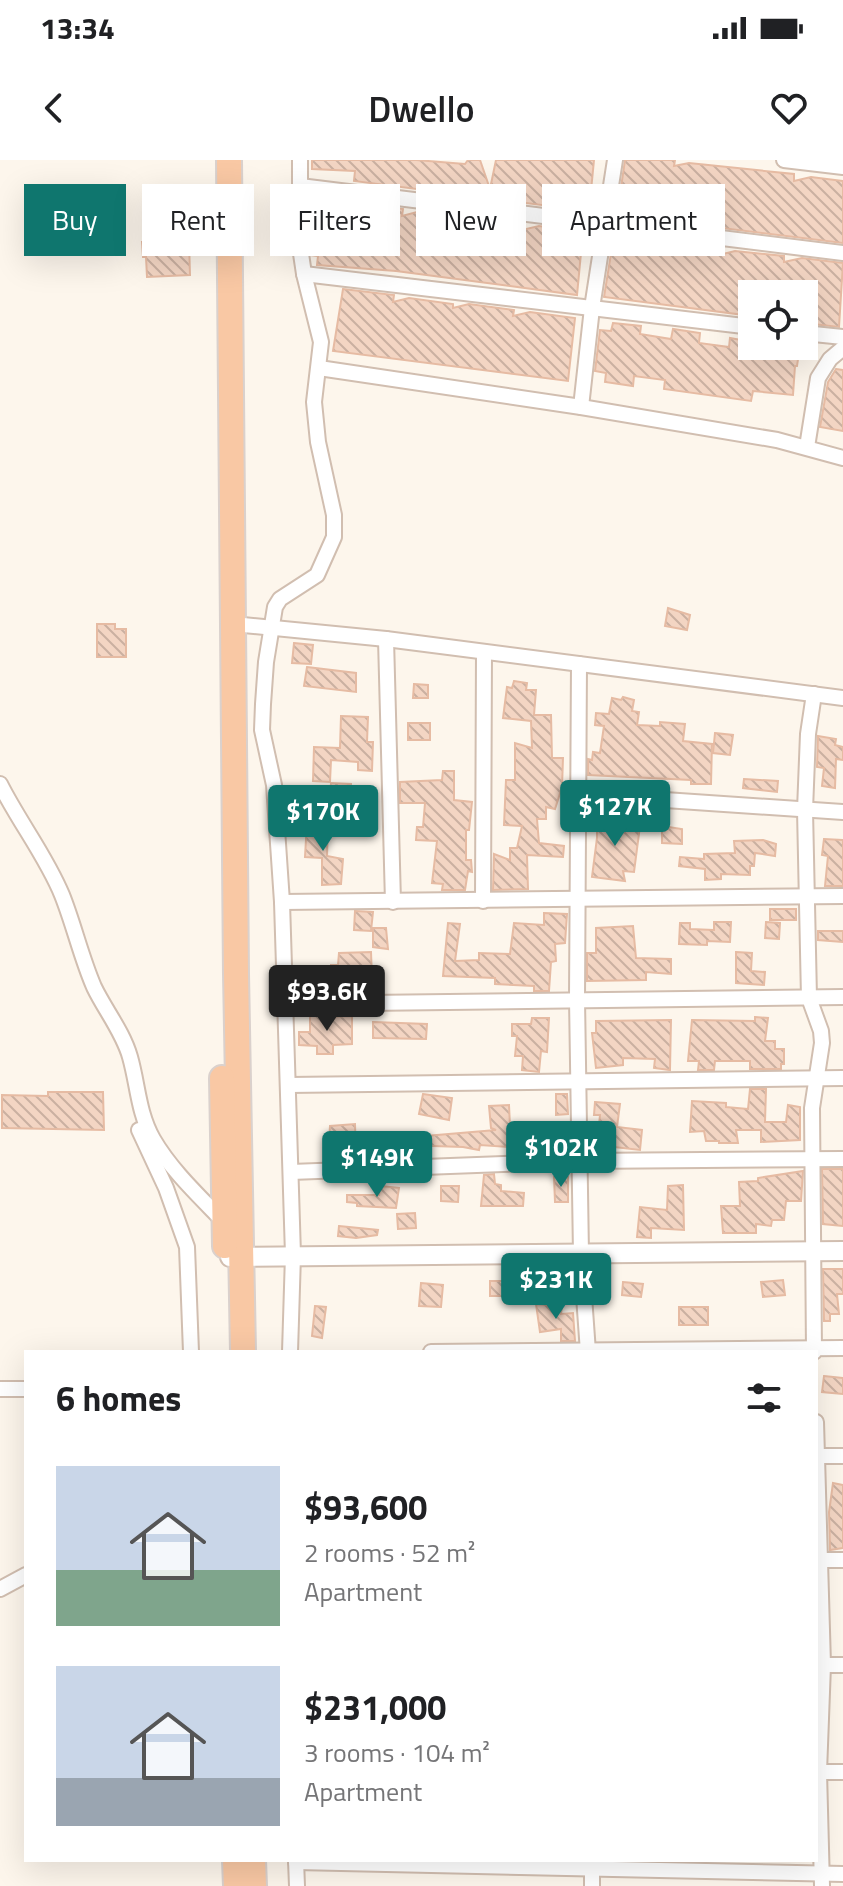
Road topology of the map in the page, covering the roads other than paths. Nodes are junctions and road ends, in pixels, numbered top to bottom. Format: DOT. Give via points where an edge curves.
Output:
graph roads {
  1 [pos="212,160"];
  2 [pos="229,160"];
  3 [pos="300,160"];
  4 [pos="615,160"];
  5 [pos="784,160"];
  6 [pos="843,167"];
  7 [pos="300,184"];
  8 [pos="612,184"];
  9 [pos="400,199"];
  10 [pos="542,218"];
  11 [pos="725,240"];
  12 [pos="843,253"];
  13 [pos="301,256"];
  14 [pos="601,256"];
  15 [pos="304,274"];
  16 [pos="592,308"];
  17 [pos="738,325"];
  18 [pos="818,334"];
  19 [pos="843,337"];
  20 [pos="843,348"];
  21 [pos="319,368"];
  22 [pos="581,407"];
  23 [pos="807,447"];
  24 [pos="843,458"];
  25 [pos="233,624"];
  26 [pos="271,626"];
  27 [pos="386,639"];
  28 [pos="484,652"];
  29 [pos="579,664"];
  30 [pos="814,694"];
  31 [pos="843,698"];
  32 [pos="0,784"];
  33 [pos="577,794"];
  34 [pos="805,810"];
  35 [pos="843,812"];
  36 [pos="807,896"];
  37 [pos="843,896"];
  38 [pos="578,899"];
  39 [pos="483,901"];
  40 [pos="282,902"];
  41 [pos="393,902"];
  42 [pos="843,997"];
  43 [pos="809,998"];
  44 [pos="577,999"];
  45 [pos="284,1004"];
  46 [pos="816,1078"];
  47 [pos="843,1078"];
  48 [pos="580,1082"];
  49 [pos="289,1085"];
  50 [pos="136,1096"];
  51 [pos="813,1159"];
  52 [pos="843,1159"];
  53 [pos="581,1161"];
  54 [pos="291,1172"];
  55 [pos="224,1222"];
  56 [pos="814,1251"];
  57 [pos="843,1251"];
  58 [pos="581,1254"];
  59 [pos="293,1255"];
  60 [pos="233,1256"];
  61 [pos="843,1348"];
  62 [pos="191,1350"];
  63 [pos="226,1350"];
  64 [pos="243,1350"];
  65 [pos="290,1350"];
  66 [pos="588,1350"];
  67 [pos="814,1350"];
  68 [pos="0,1389"];
  69 [pos="24,1389"];
  70 [pos="818,1456"];
  71 [pos="843,1456"];
  72 [pos="818,1560"];
  73 [pos="843,1560"];
  74 [pos="24,1576"];
  75 [pos="0,1589"];
  76 [pos="818,1595"];
  77 [pos="820,1665"];
  78 [pos="843,1665"];
  79 [pos="818,1772"];
  80 [pos="843,1772"];
  81 [pos="235,1862"];
  82 [pos="253,1862"];
  83 [pos="296,1862"];
  84 [pos="395,1862"];
  85 [pos="592,1864"];
  86 [pos="843,1874"];
  87 [pos="822,1880"];
  88 [pos="236,1886"];
  89 [pos="254,1886"];
  90 [pos="297,1886"];
  91 [pos="592,1886"];
  1 -- 55 [label="highway"];
  2 -- 25 [label="highway"];
  3 -- 7 [label="street"];
  4 -- 8 [label="street"];
  5 -- 6 [label="street"];
  9 -- 10 [label="street"];
  11 -- 12 [label="street"];
  13 -- 15 [label="street"];
  14 -- 16 [label="street"];
  15 -- 16 [label="street"];
  15 -- 21 [label="street" via="321,342"];
  16 -- 17 [label="street"];
  16 -- 22 [label="street"];
  18 -- 19 [label="street"];
  20 -- 23 [label="street" via="818,378"];
  21 -- 22 [label="street"];
  21 -- 26 [label="street" via="314,402 334,537 317,575 280,599"];
  22 -- 23 [label="street"];
  23 -- 24 [label="street"];
  25 -- 26 [label="street"];
  25 -- 60 [label="highway"];
  26 -- 27 [label="street"];
  26 -- 40 [label="street" via="262,730 274,785"];
  27 -- 28 [label="street"];
  27 -- 41 [label="street"];
  28 -- 29 [label="street"];
  28 -- 39 [label="street"];
  29 -- 30 [label="street"];
  29 -- 33 [label="street"];
  30 -- 31 [label="street"];
  30 -- 34 [label="street"];
  32 -- 50 [label="street" via="62,896 83,960 130,1057"];
  33 -- 34 [label="street"];
  33 -- 38 [label="street"];
  34 -- 35 [label="street"];
  34 -- 36 [label="street"];
  36 -- 37 [label="street"];
  36 -- 38 [label="street"];
  36 -- 43 [label="street"];
  38 -- 39 [label="street"];
  38 -- 44 [label="street"];
  39 -- 41 [label="street"];
  40 -- 41 [label="street"];
  40 -- 45 [label="street"];
  42 -- 43 [label="street"];
  43 -- 44 [label="street"];
  43 -- 46 [label="street" via="821,1031"];
  44 -- 45 [label="street"];
  44 -- 48 [label="street"];
  45 -- 49 [label="street"];
  46 -- 47 [label="street"];
  46 -- 48 [label="street"];
  46 -- 51 [label="street"];
  48 -- 49 [label="street"];
  48 -- 53 [label="street"];
  49 -- 54 [label="street"];
  50 -- 55 [label="street" via="167,1160"];
  50 -- 62 [label="street" via="140,1133 187,1247"];
  51 -- 52 [label="street"];
  51 -- 53 [label="street"];
  51 -- 56 [label="street"];
  53 -- 54 [label="street"];
  53 -- 58 [label="street"];
  54 -- 59 [label="street"];
  55 -- 60 [label="highway"];
  56 -- 57 [label="street"];
  56 -- 58 [label="street"];
  56 -- 67 [label="street"];
  58 -- 59 [label="street"];
  58 -- 66 [label="street"];
  59 -- 60 [label="street"];
  59 -- 65 [label="street"];
  60 -- 63 [label="highway"];
  60 -- 64 [label="highway"];
  61 -- 67 [label="street"];
  68 -- 69 [label="street"];
  70 -- 71 [label="street"];
  72 -- 73 [label="street"];
  74 -- 75 [label="street"];
  76 -- 77 [label="street"];
  77 -- 78 [label="street"];
  77 -- 79 [label="street"];
  79 -- 80 [label="street"];
  79 -- 87 [label="street"];
  81 -- 88 [label="highway"];
  82 -- 89 [label="highway"];
  83 -- 90 [label="street"];
  84 -- 85 [label="street"];
  85 -- 87 [label="street"];
  85 -- 91 [label="street"];
  86 -- 87 [label="street"];
}
